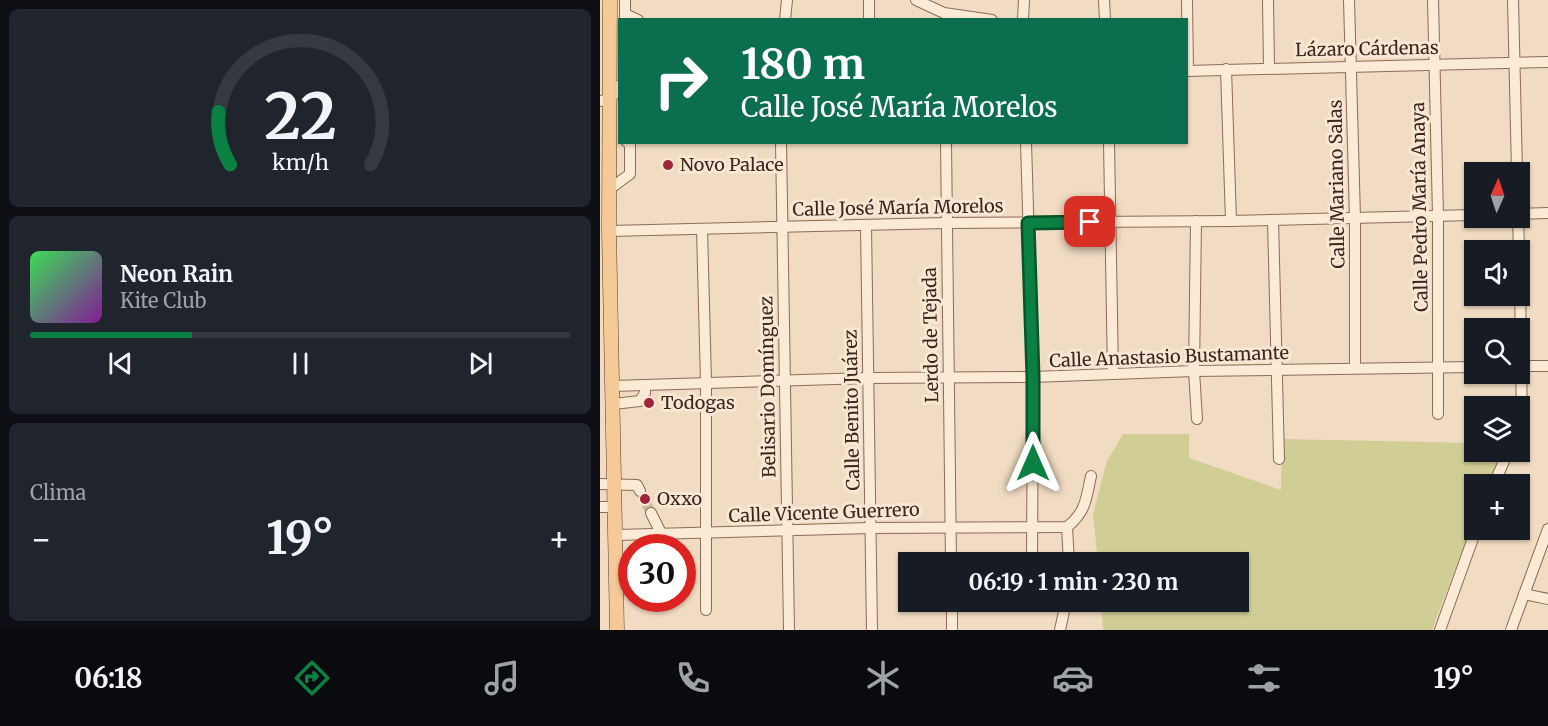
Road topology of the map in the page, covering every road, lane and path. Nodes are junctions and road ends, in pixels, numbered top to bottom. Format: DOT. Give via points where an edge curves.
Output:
graph roads {
  1 [pos="610,0"];
  2 [pos="625,0"];
  3 [pos="787,0"];
  4 [pos="869,0"];
  5 [pos="916,0"];
  6 [pos="1024,0"];
  7 [pos="1104,0"];
  8 [pos="1187,0"];
  9 [pos="1268,0"];
  10 [pos="1349,0"];
  11 [pos="1433,0"];
  12 [pos="1513,0"];
  13 [pos="944,16"];
  14 [pos="625,17"];
  15 [pos="784,18"];
  16 [pos="869,18"];
  17 [pos="968,18"];
  18 [pos="1023,18"];
  19 [pos="1105,18"];
  20 [pos="1187,18"];
  21 [pos="1514,62"];
  22 [pos="1548,62"];
  23 [pos="1435,65"];
  24 [pos="1351,66"];
  25 [pos="1269,68"];
  26 [pos="1226,69"];
  27 [pos="1188,70"];
  28 [pos="618,89"];
  29 [pos="605,107"];
  30 [pos="615,136"];
  31 [pos="629,144"];
  32 [pos="630,144"];
  33 [pos="781,144"];
  34 [pos="946,144"];
  35 [pos="1026,144"];
  36 [pos="1109,144"];
  37 [pos="611,156"];
  38 [pos="1517,162"];
  39 [pos="611,188"];
  40 [pos="1548,213"];
  41 [pos="1464,215"];
  42 [pos="1530,215"];
  43 [pos="1438,216"];
  44 [pos="1355,218"];
  45 [pos="1272,220"];
  46 [pos="1196,221"];
  47 [pos="1111,222"];
  48 [pos="1231,222"];
  49 [pos="946,223"];
  50 [pos="1028,223"];
  51 [pos="866,226"];
  52 [pos="782,227"];
  53 [pos="702,229"];
  54 [pos="609,231"];
  55 [pos="1530,366"];
  56 [pos="1548,366"];
  57 [pos="1464,367"];
  58 [pos="1355,368"];
  59 [pos="1437,368"];
  60 [pos="1277,370"];
  61 [pos="1194,371"];
  62 [pos="1113,374"];
  63 [pos="1033,377"];
  64 [pos="867,378"];
  65 [pos="948,378"];
  66 [pos="784,381"];
  67 [pos="706,382"];
  68 [pos="645,385"];
  69 [pos="613,386"];
  70 [pos="614,404"];
  71 [pos="1438,414"];
  72 [pos="1197,419"];
  73 [pos="1279,459"];
  74 [pos="1091,476"];
  75 [pos="615,483"];
  76 [pos="600,484"];
  77 [pos="639,491"];
  78 [pos="600,507"];
  79 [pos="615,507"];
  80 [pos="651,513"];
  81 [pos="950,527"];
  82 [pos="1033,527"];
  83 [pos="1067,527"];
  84 [pos="870,528"];
  85 [pos="787,531"];
  86 [pos="706,533"];
  87 [pos="662,534"];
  88 [pos="684,534"];
  89 [pos="1547,535"];
  90 [pos="616,536"];
  91 [pos="1472,540"];
  92 [pos="951,552"];
  93 [pos="1032,552"];
  94 [pos="1068,552"];
  95 [pos="1524,594"];
  96 [pos="1548,599"];
  97 [pos="706,610"];
  98 [pos="952,612"];
  99 [pos="1064,612"];
  100 [pos="618,630"];
  101 [pos="789,630"];
  102 [pos="872,630"];
  103 [pos="952,630"];
  104 [pos="1060,630"];
  105 [pos="1440,630"];
  106 [pos="1511,630"];
  1 -- 29 [label="main road"];
  2 -- 14 [label="street"];
  3 -- 15 [label="street"];
  4 -- 16 [label="street"];
  5 -- 13 [label="street"];
  6 -- 18 [label="street"];
  7 -- 19 [label="street"];
  8 -- 20 [label="street"];
  9 -- 25 [label="street"];
  10 -- 24 [label="street, Calle Mariano Salas"];
  11 -- 23 [label="street, Calle Pedro María Anaya"];
  12 -- 21 [label="street"];
  13 -- 17 [label="street"];
  21 -- 22 [label="street, Lázaro Cárdenas"];
  21 -- 23 [label="street, Lázaro Cárdenas"];
  21 -- 38 [label="street"];
  23 -- 24 [label="street, Lázaro Cárdenas"];
  23 -- 43 [label="street, Calle Pedro María Anaya"];
  24 -- 25 [label="street, Lázaro Cárdenas"];
  24 -- 44 [label="street, Calle Mariano Salas"];
  25 -- 26 [label="street, Lázaro Cárdenas"];
  26 -- 27 [label="street, Lázaro Cárdenas"];
  26 -- 48 [label="street"];
  28 -- 29 [label="street"];
  29 -- 30 [label="main road"];
  30 -- 37 [label="main road"];
  31 -- 37 [label="street"];
  32 -- 39 [label="street" via="630,174"];
  33 -- 52 [label="street, Belisario Domínguez"];
  34 -- 49 [label="street, Lerdo de Tejada"];
  35 -- 50 [label="street"];
  36 -- 47 [label="street"];
  37 -- 39 [label="main road"];
  39 -- 54 [label="main road"];
  40 -- 42 [label="street"];
  41 -- 43 [label="street, Calle José María Morelos"];
  43 -- 44 [label="street, Calle José María Morelos"];
  43 -- 59 [label="street, Calle Pedro María Anaya"];
  44 -- 45 [label="street, Calle José María Morelos"];
  44 -- 58 [label="street, Calle Mariano Salas"];
  45 -- 48 [label="street, Calle José María Morelos"];
  45 -- 60 [label="street"];
  46 -- 47 [label="street, Calle José María Morelos"];
  46 -- 48 [label="street, Calle José María Morelos"];
  46 -- 61 [label="street"];
  47 -- 50 [label="street, Calle José María Morelos"];
  47 -- 62 [label="street"];
  49 -- 50 [label="street, Calle José María Morelos"];
  49 -- 51 [label="street, Calle José María Morelos"];
  49 -- 65 [label="street, Lerdo de Tejada"];
  50 -- 63 [label="street"];
  51 -- 52 [label="street, Calle José María Morelos"];
  51 -- 64 [label="street, Calle Benito Juárez"];
  52 -- 53 [label="street, Calle José María Morelos"];
  52 -- 66 [label="street, Belisario Domínguez"];
  53 -- 54 [label="street, Calle José María Morelos"];
  53 -- 67 [label="street"];
  54 -- 69 [label="main road"];
  55 -- 56 [label="street"];
  57 -- 59 [label="street, Calle Anastasio Bustamante"];
  58 -- 59 [label="street, Calle Anastasio Bustamante"];
  58 -- 60 [label="street, Calle Anastasio Bustamante"];
  59 -- 71 [label="street, Calle Pedro María Anaya"];
  60 -- 61 [label="street, Calle Anastasio Bustamante"];
  60 -- 73 [label="street"];
  61 -- 62 [label="street, Calle Anastasio Bustamante"];
  61 -- 72 [label="street"];
  62 -- 63 [label="street, Calle Anastasio Bustamante"];
  63 -- 65 [label="street, Calle Anastasio Bustamante"];
  63 -- 82 [label="street"];
  64 -- 65 [label="street, Calle Anastasio Bustamante"];
  64 -- 66 [label="street, Calle Anastasio Bustamante"];
  64 -- 84 [label="street, Calle Benito Juárez"];
  65 -- 81 [label="street, Lerdo de Tejada"];
  66 -- 67 [label="street, Calle Anastasio Bustamante"];
  66 -- 85 [label="street, Belisario Domínguez"];
  67 -- 68 [label="street, Calle Anastasio Bustamante"];
  67 -- 86 [label="street"];
  68 -- 69 [label="street, Calle Anastasio Bustamante"];
  68 -- 70 [label="street" via="640,401"];
  69 -- 70 [label="main road"];
  70 -- 75 [label="main road"];
  74 -- 83 [label="street" via="1079,518"];
  75 -- 76 [label="street"];
  75 -- 77 [label="street" via="637,485"];
  75 -- 79 [label="main road"];
  78 -- 79 [label="street"];
  79 -- 90 [label="main road"];
  80 -- 87 [label="street"];
  81 -- 82 [label="street, Calle Vicente Guerrero"];
  81 -- 84 [label="street, Calle Vicente Guerrero"];
  81 -- 92 [label="street, Lerdo de Tejada"];
  82 -- 83 [label="street, Calle Vicente Guerrero"];
  82 -- 93 [label="street"];
  83 -- 94 [label="street"];
  84 -- 85 [label="street, Calle Vicente Guerrero"];
  84 -- 102 [label="street, Calle Benito Juárez"];
  85 -- 86 [label="street, Calle Vicente Guerrero"];
  85 -- 101 [label="street, Belisario Domínguez"];
  86 -- 88 [label="street, Calle Vicente Guerrero"];
  86 -- 97 [label="street"];
  89 -- 95 [label="street"];
  90 -- 100 [label="main road"];
  91 -- 105 [label="street"];
  95 -- 96 [label="street"];
  95 -- 106 [label="street"];
  98 -- 103 [label="street"];
  99 -- 104 [label="street"];
}
